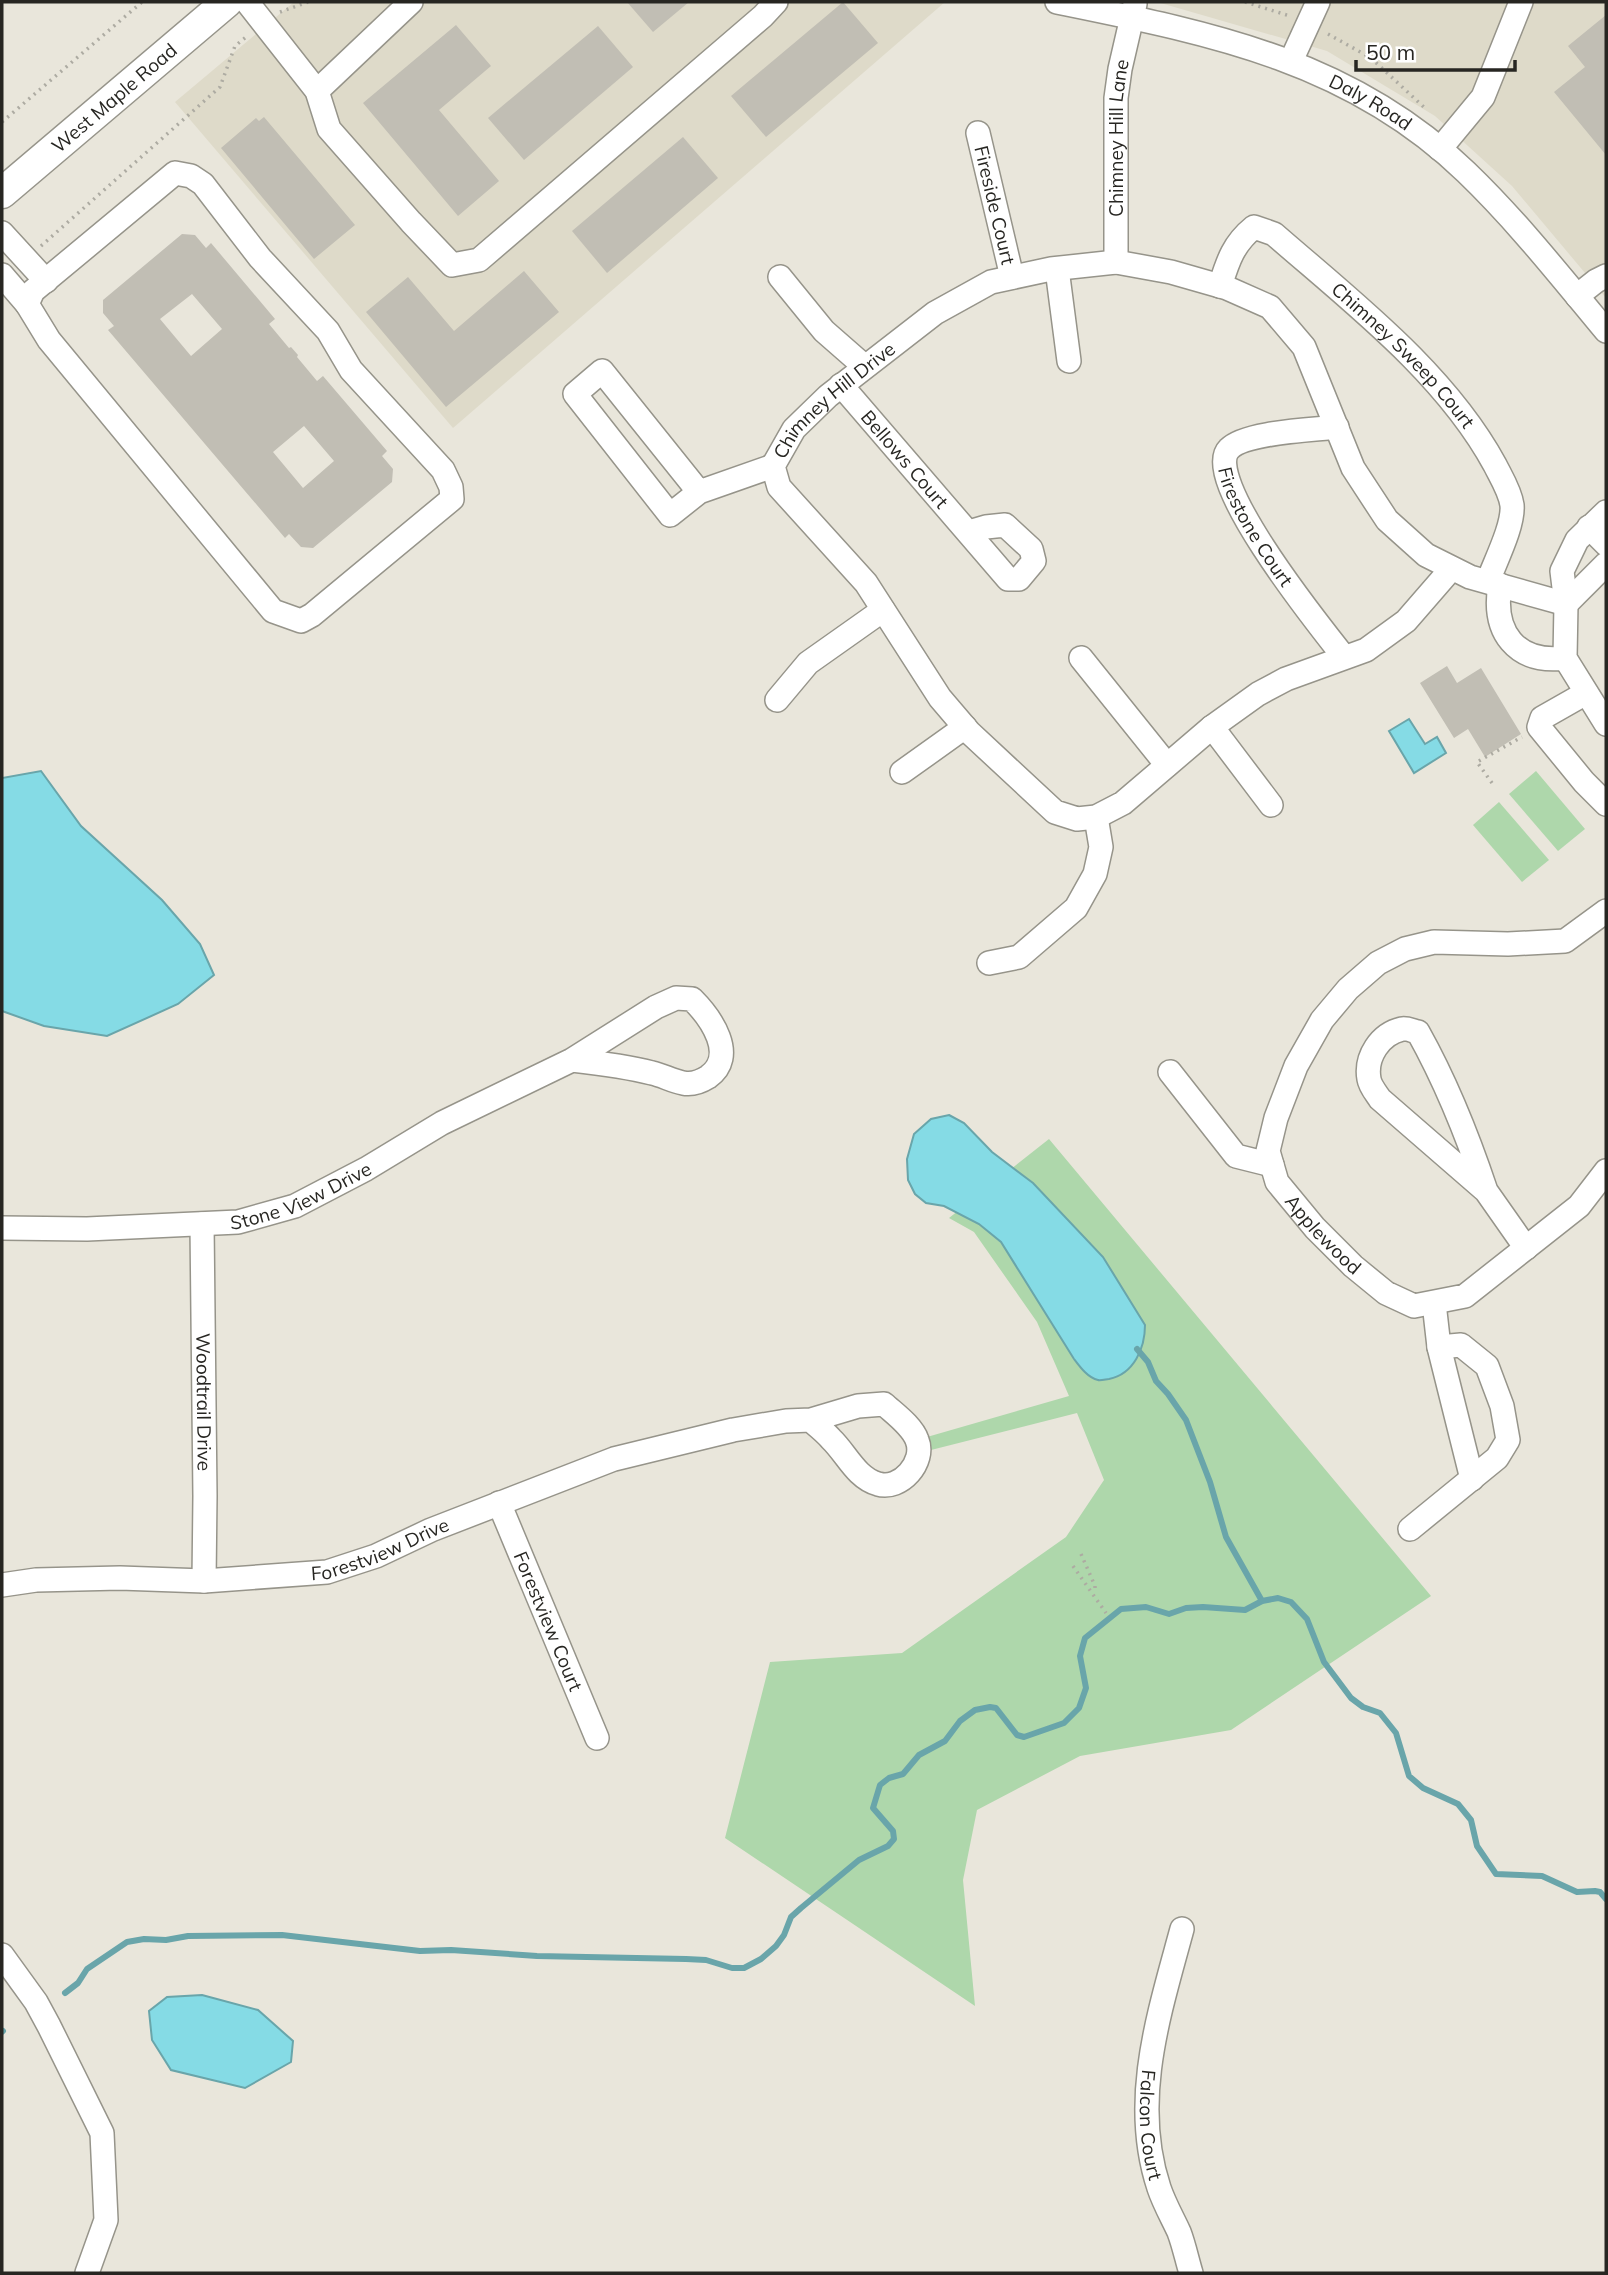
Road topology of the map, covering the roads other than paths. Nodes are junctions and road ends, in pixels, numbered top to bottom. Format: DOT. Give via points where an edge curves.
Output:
graph roads {
  1 [pos="228,2"];
  2 [pos="247,2"];
  3 [pos="411,2"];
  4 [pos="776,2"];
  5 [pos="1057,2"];
  6 [pos="1318,2"];
  7 [pos="1521,2"];
  8 [pos="1134,9"];
  9 [pos="1291,61"];
  10 [pos="317,91"];
  11 [pos="978,133"];
  12 [pos="1440,149"];
  13 [pos="2,193"];
  14 [pos="2,233"];
  15 [pos="1116,262"];
  16 [pos="1057,269"];
  17 [pos="2,275"];
  18 [pos="1606,276"];
  19 [pos="780,277"];
  20 [pos="1012,277"];
  21 [pos="46,281"];
  22 [pos="1220,286"];
  23 [pos="1577,296"];
  24 [pos="27,304"];
  25 [pos="1606,331"];
  26 [pos="1069,361"];
  27 [pos="864,366"];
  28 [pos="841,385"];
  29 [pos="1338,427"];
  30 [pos="773,466"];
  31 [pos="699,492"];
  32 [pos="1598,519"];
  33 [pos="970,532"];
  34 [pos="1606,544"];
  35 [pos="1606,564"];
  36 [pos="1452,568"];
  37 [pos="1494,583"];
  38 [pos="1566,604"];
  39 [pos="883,610"];
  40 [pos="1344,657"];
  41 [pos="1081,658"];
  42 [pos="1565,658"];
  43 [pos="1586,693"];
  44 [pos="777,700"];
  45 [pos="1606,723"];
  46 [pos="965,727"];
  47 [pos="1212,727"];
  48 [pos="1167,765"];
  49 [pos="902,772"];
  50 [pos="1606,804"];
  51 [pos="1271,805"];
  52 [pos="1096,817"];
  53 [pos="1606,911"];
  54 [pos="989,963"];
  55 [pos="572,1060"];
  56 [pos="1170,1072"];
  57 [pos="1272,1165"];
  58 [pos="1606,1171"];
  59 [pos="1486,1191"];
  60 [pos="202,1224"];
  61 [pos="2,1228"];
  62 [pos="1526,1248"];
  63 [pos="1434,1303"];
  64 [pos="1439,1347"];
  65 [pos="811,1420"];
  66 [pos="1472,1479"];
  67 [pos="499,1503"];
  68 [pos="1410,1530"];
  69 [pos="204,1581"];
  70 [pos="2,1585"];
  71 [pos="597,1738"];
  72 [pos="1182,1929"];
  73 [pos="2,1955"];
  74 [pos="88,2273"];
  75 [pos="1191,2273"];
  1 -- 13 [label="main road, West Maple Road"];
  2 -- 10 [label="street"];
  3 -- 10 [label="street"];
  4 -- 10 [label="street" via="480,260 452,265 329,129"];
  5 -- 8 [label="street, Daly Road"];
  6 -- 9 [label="street"];
  7 -- 12 [label="street" via="1483,97"];
  8 -- 9 [label="street, Daly Road"];
  8 -- 15 [label="street, Chimney Hill Lane" via="1116,98"];
  9 -- 12 [label="street, Daly Road" via="1358,93"];
  11 -- 20 [label="street, Fireside Court"];
  12 -- 23 [label="street, Daly Road" via="1494,200"];
  14 -- 21 [label="street"];
  15 -- 16 [label="street, Chimney Hill Drive"];
  15 -- 22 [label="street, Chimney Hill Drive"];
  16 -- 20 [label="street, Chimney Hill Drive"];
  16 -- 26 [label="street"];
  17 -- 24 [label="street"];
  18 -- 23 [label="street"];
  19 -- 27 [label="street" via="824,331"];
  20 -- 27 [label="street, Chimney Hill Drive" via="991,282 935,313"];
  21 -- 24 [label="street" via="33,291"];
  21 -- 24 [label="street" via="174,173 191,176 203,184 260,258 328,331 351,370 443,470 452,499 312,615 301,621 273,611 49,340"];
  22 -- 29 [label="street, Chimney Hill Drive" via="1269,307 1304,347"];
  22 -- 37 [label="street, Chimney Sweep Court" via="1239,239 1254,227 1274,234 1420,366 1486,448 1512,505"];
  23 -- 25 [label="street, Daly Road"];
  27 -- 28 [label="street, Chimney Hill Drive"];
  28 -- 30 [label="street, Chimney Hill Drive" via="794,429"];
  28 -- 33 [label="street, Bellows Court"];
  29 -- 36 [label="street, Chimney Hill Drive" via="1353,468 1387,520 1426,555"];
  29 -- 40 [label="street, Firestone Court" via="1239,442 1225,452 1223,460 1233,495 1264,551"];
  30 -- 31 [label="street"];
  30 -- 39 [label="street, Chimney Hill Drive" via="779,486 866,583"];
  31 -- 31 [label="street" via="602,371 575,394 670,515"];
  32 -- 34 [label="street"];
  32 -- 38 [label="street" via="1577,540 1562,571"];
  35 -- 38 [label="street"];
  36 -- 37 [label="street, Chimney Hill Drive"];
  36 -- 40 [label="street" via="1406,621 1366,650"];
  37 -- 38 [label="street, Chimney Hill Drive"];
  37 -- 42 [label="street" via="1498,615 1514,645 1545,661"];
  38 -- 42 [label="street"];
  39 -- 44 [label="street" via="808,663"];
  39 -- 46 [label="street, Chimney Hill Drive" via="940,698"];
  40 -- 47 [label="street" via="1286,679"];
  41 -- 48 [label="street"];
  42 -- 43 [label="street"];
  43 -- 45 [label="street"];
  43 -- 50 [label="street" via="1542,718 1539,727"];
  46 -- 49 [label="street"];
  46 -- 52 [label="street, Chimney Hill Drive" via="1055,812 1077,819"];
  47 -- 48 [label="street"];
  47 -- 51 [label="street"];
  48 -- 52 [label="street" via="1123,803"];
  52 -- 54 [label="street" via="1101,847 1095,874 1076,908 1019,957"];
  53 -- 57 [label="street, Applewood" via="1565,941 1434,942 1405,949 1378,963 1322,1020 1296,1066 1268,1151"];
  55 -- 55 [label="street, Stone View Drive" via="676,998 692,999 706,1014 719,1036 722,1057 715,1072 700,1083 683,1083 618,1064"];
  55 -- 60 [label="street, Stone View Drive" via="442,1123 295,1206 239,1222"];
  56 -- 57 [label="street" via="1236,1156"];
  57 -- 63 [label="street, Applewood" via="1277,1182 1353,1266 1405,1302 1414,1306"];
  58 -- 62 [label="street, Applewood" via="1579,1206"];
  59 -- 59 [label="street" via="1419,1032 1405,1028 1390,1034 1377,1044 1368,1062 1369,1081 1380,1098"];
  59 -- 62 [label="street"];
  60 -- 61 [label="street, Stone View Drive"];
  60 -- 69 [label="street, Woodtrail Drive"];
  62 -- 63 [label="street, Applewood" via="1465,1296"];
  63 -- 64 [label="street"];
  64 -- 66 [label="street"];
  64 -- 66 [label="street" via="1461,1345 1487,1366 1502,1406 1508,1440 1497,1458"];
  65 -- 65 [label="street" via="868,1480 881,1485 897,1482 916,1463 917,1440 884,1404 858,1406"];
  65 -- 67 [label="street, Forestview Drive" via="742,1429 614,1459"];
  66 -- 68 [label="street"];
  67 -- 69 [label="street, Forestview Drive" via="327,1572"];
  67 -- 71 [label="street, Forestview Court"];
  69 -- 70 [label="street, Forestview Drive" via="120,1578"];
  72 -- 75 [label="street, Falcon Court" via="1147,2071 1147,2133 1159,2188"];
  73 -- 74 [label="street" via="49,2025 102,2133 106,2220"];
}
